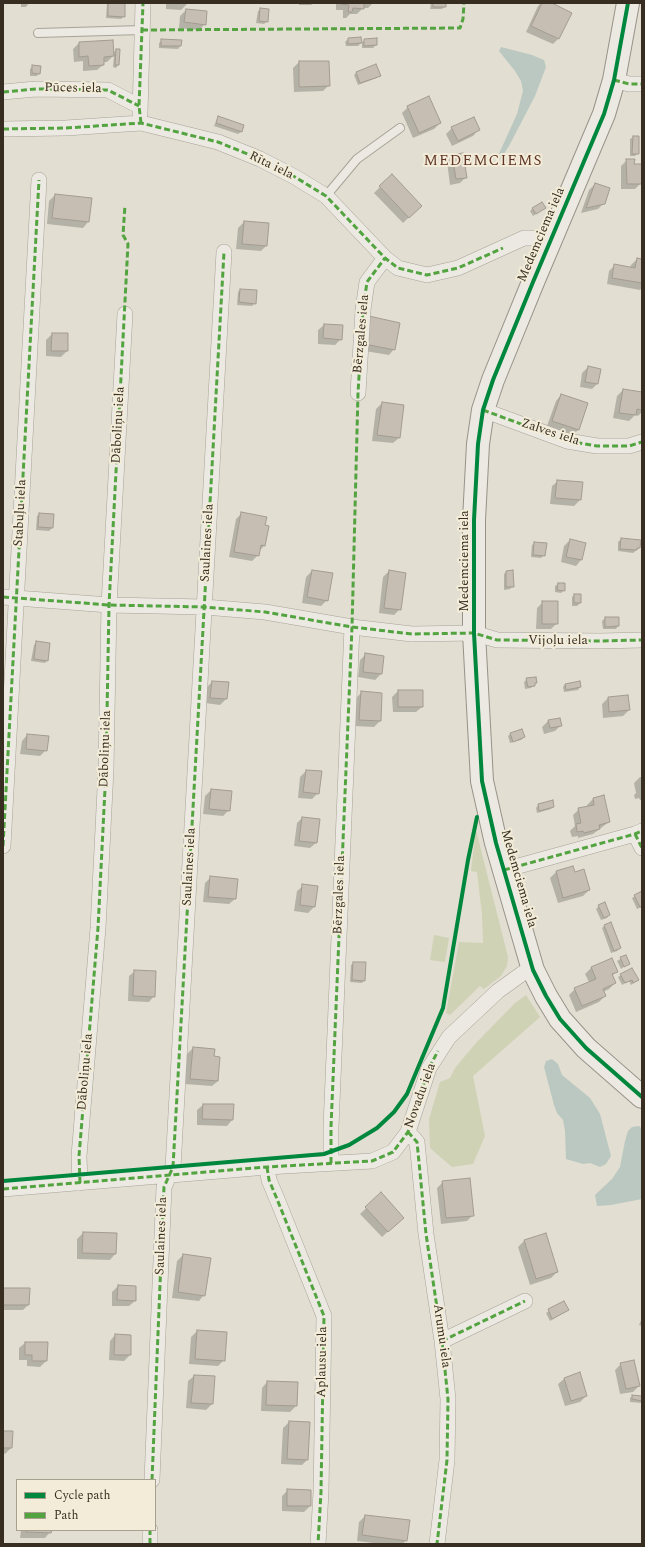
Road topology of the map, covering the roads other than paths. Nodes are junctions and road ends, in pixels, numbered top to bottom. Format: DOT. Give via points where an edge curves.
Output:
graph roads {
  1 [pos="143,3"];
  2 [pos="628,3"];
  3 [pos="142,30"];
  4 [pos="38,32"];
  5 [pos="614,80"];
  6 [pos="642,84"];
  7 [pos="3,92"];
  8 [pos="139,106"];
  9 [pos="141,123"];
  10 [pos="400,128"];
  11 [pos="3,129"];
  12 [pos="39,180"];
  13 [pos="326,196"];
  14 [pos="550,242"];
  15 [pos="224,252"];
  16 [pos="385,258"];
  17 [pos="125,314"];
  18 [pos="358,393"];
  19 [pos="483,410"];
  20 [pos="642,442"];
  21 [pos="10,598"];
  22 [pos="109,605"];
  23 [pos="205,607"];
  24 [pos="352,627"];
  25 [pos="474,633"];
  26 [pos="642,640"];
  27 [pos="639,832"];
  28 [pos="3,846"];
  29 [pos="642,848"];
  30 [pos="504,870"];
  31 [pos="533,970"];
  32 [pos="642,1097"];
  33 [pos="408,1132"];
  34 [pos="330,1163"];
  35 [pos="267,1167"];
  36 [pos="170,1175"];
  37 [pos="80,1183"];
  38 [pos="3,1189"];
  39 [pos="525,1301"];
  40 [pos="442,1341"];
  41 [pos="152,1479"];
  42 [pos="150,1531"];
  43 [pos="150,1544"];
  44 [pos="318,1544"];
  45 [pos="437,1544"];
  1 -- 3 [label="street"];
  2 -- 5 [label="street, Medemciema iela"];
  3 -- 4 [label="lane"];
  3 -- 8 [label="street"];
  5 -- 6 [label="street"];
  5 -- 14 [label="street, Medemciema iela" via="604,114"];
  7 -- 8 [label="street, Pūces iela" via="36,89 108,90"];
  8 -- 9 [label="street"];
  9 -- 11 [label="street, Rīta iela"];
  9 -- 13 [label="street, Rīta iela" via="225,145 260,159"];
  10 -- 13 [label="lane" via="357,159"];
  12 -- 21 [label="street, Stabuļu iela"];
  13 -- 16 [label="street, Rīta iela"];
  14 -- 16 [label="street, Rīta iela" via="539,238 524,238 458,268 427,275 398,268"];
  14 -- 19 [label="street, Medemciema iela"];
  15 -- 23 [label="street, Saulaines iela"];
  16 -- 18 [label="street, Bērzgales iela" via="367,282"];
  17 -- 22 [label="street, Dāboliņu iela"];
  19 -- 20 [label="street, Zalves iela" via="567,441 598,446 628,446"];
  19 -- 25 [label="street, Medemciema iela" via="478,444 474,520"];
  21 -- 22 [label="street, Vijoļu iela"];
  21 -- 28 [label="street, Stabuļu iela"];
  22 -- 23 [label="street, Vijoļu iela"];
  22 -- 37 [label="street, Dāboliņu iela" via="106,777"];
  23 -- 24 [label="street, Vijoļu iela" via="266,612"];
  23 -- 36 [label="street, Saulaines iela" via="173,1167"];
  24 -- 25 [label="street, Vijoļu iela" via="412,634"];
  24 -- 34 [label="street, Bērzgales iela"];
  25 -- 26 [label="street, Vijoļu iela" via="497,640"];
  25 -- 30 [label="street, Medemciema iela" via="482,781"];
  27 -- 29 [label="street"];
  27 -- 30 [label="street"];
  30 -- 31 [label="street, Medemciema iela"];
  31 -- 32 [label="street, Medemciema iela" via="560,1019 586,1048"];
  31 -- 33 [label="street, Novadu iela" via="523,973 498,991 455,1030 438,1052 429,1068"];
  33 -- 34 [label="street, Novadu iela" via="393,1152 372,1162"];
  33 -- 40 [label="street, Arumu iela" via="417,1142 426,1234"];
  34 -- 35 [label="street, Novadu iela"];
  35 -- 36 [label="street, Novadu iela"];
  35 -- 44 [label="street, Aplausu iela" via="276,1199 324,1316"];
  36 -- 37 [label="street, Novadu iela"];
  36 -- 41 [label="street, Saulaines iela" via="164,1187"];
  37 -- 38 [label="street, Novadu iela"];
  39 -- 40 [label="street"];
  40 -- 45 [label="street, Arumu iela" via="449,1415 447,1460"];
  42 -- 43 [label="street"];
}
